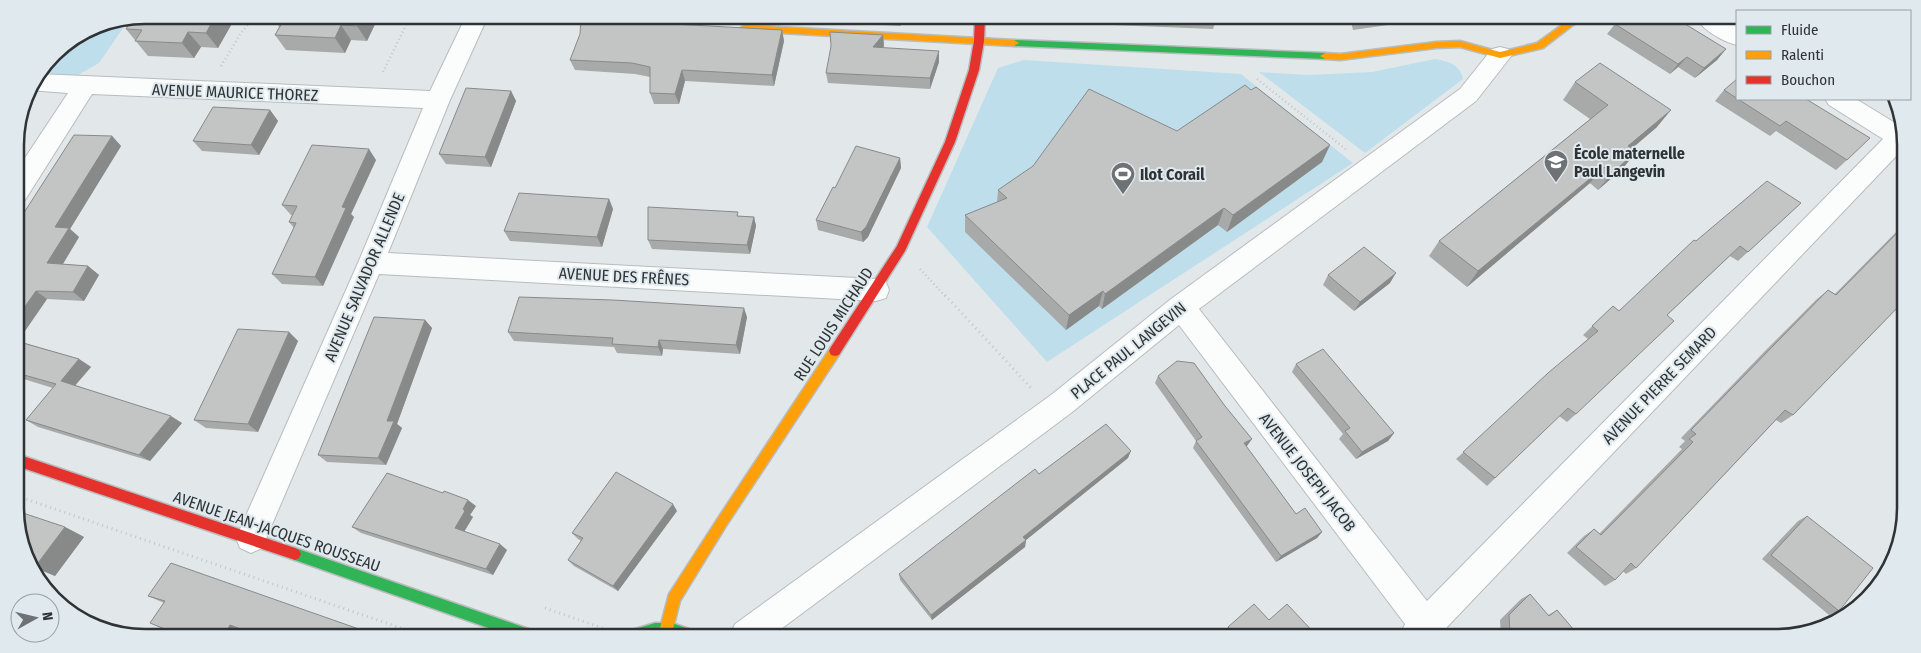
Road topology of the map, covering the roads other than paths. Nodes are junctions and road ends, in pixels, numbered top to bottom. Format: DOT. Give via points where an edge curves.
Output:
graph roads {
  1 [pos="472,24"];
  2 [pos="980,24"];
  3 [pos="1569,24"];
  4 [pos="1716,24"];
  5 [pos="731,27"];
  6 [pos="1736,36"];
  7 [pos="979,41"];
  8 [pos="1500,55"];
  9 [pos="40,83"];
  10 [pos="85,86"];
  11 [pos="438,100"];
  12 [pos="1839,100"];
  13 [pos="1896,134"];
  14 [pos="1897,142"];
  15 [pos="24,181"];
  16 [pos="371,262"];
  17 [pos="876,290"];
  18 [pos="1182,307"];
  19 [pos="24,462"];
  20 [pos="251,538"];
  21 [pos="667,628"];
  22 [pos="512,629"];
  23 [pos="656,629"];
  24 [pos="754,629"];
  25 [pos="1423,629"];
  26 [pos="1430,629"];
  1 -- 11 [label="street, AVENUE SALVADOR ALLENDE"];
  2 -- 7 [label="street, RUE LOUIS MICHAUD"];
  3 -- 8 [label="street" via="1540,46"];
  4 -- 6 [label="street"];
  5 -- 7 [label="street"];
  7 -- 8 [label="street" via="1340,57 1460,44"];
  7 -- 17 [label="street, RUE LOUIS MICHAUD" via="974,70 950,142 901,248"];
  8 -- 18 [label="street, PLACE PAUL LANGEVIN" via="1468,95"];
  9 -- 10 [label="street, AVENUE MAURICE THOREZ"];
  10 -- 11 [label="street, AVENUE MAURICE THOREZ"];
  10 -- 15 [label="street"];
  11 -- 16 [label="street, AVENUE SALVADOR ALLENDE"];
  12 -- 13 [label="street"];
  14 -- 26 [label="street, AVENUE PIERRE SEMARD"];
  16 -- 17 [label="street, AVENUE DES FRÊNES"];
  16 -- 20 [label="street, AVENUE SALVADOR ALLENDE"];
  17 -- 21 [label="street, RUE LOUIS MICHAUD" via="697,561 674,599"];
  18 -- 24 [label="street, PLACE PAUL LANGEVIN" via="1052,411"];
  18 -- 25 [label="street, AVENUE JOSEPH JACOB"];
  19 -- 20 [label="street, AVENUE JEAN-JACQUES ROUSSEAU"];
  20 -- 22 [label="street, AVENUE JEAN-JACQUES ROUSSEAU"];
  21 -- 23 [label="street"];
}
